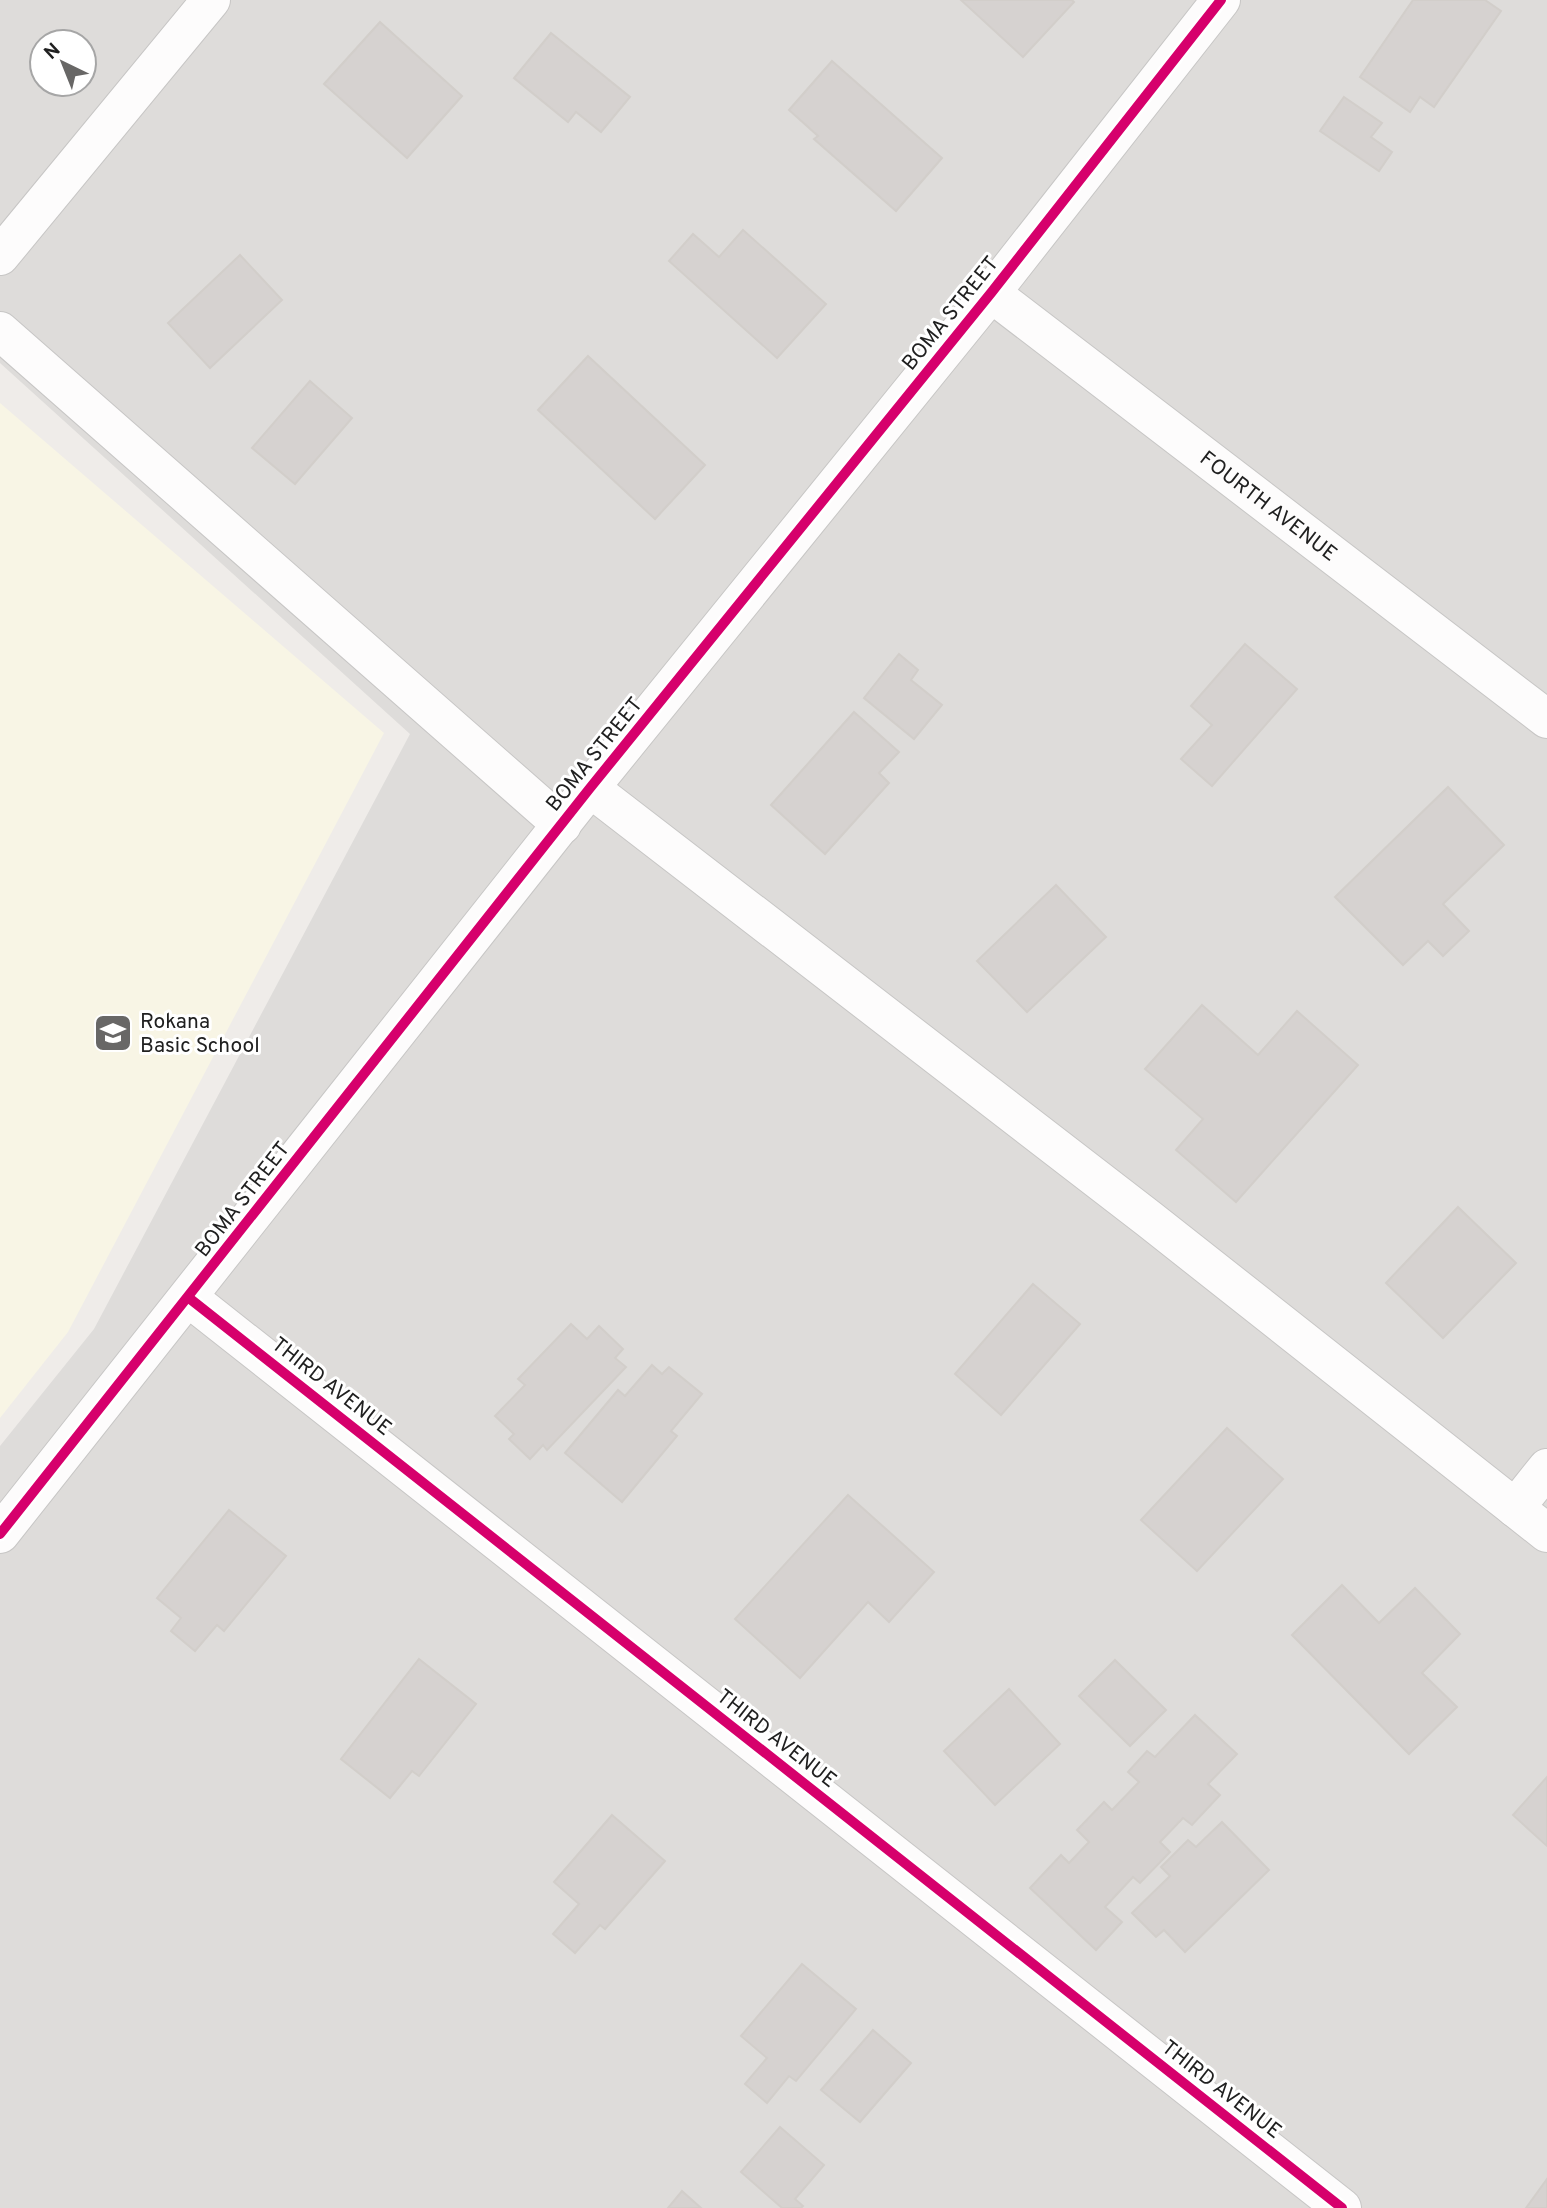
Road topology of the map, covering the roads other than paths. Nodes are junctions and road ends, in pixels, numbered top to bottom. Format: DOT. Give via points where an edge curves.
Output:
graph roads {
  1 [pos="211,0"];
  2 [pos="1221,0"];
  3 [pos="0,256"];
  4 [pos="991,293"];
  5 [pos="0,331"];
  6 [pos="1547,719"];
  7 [pos="590,788"];
  8 [pos="562,825"];
  9 [pos="189,1298"];
  10 [pos="1547,1468"];
  11 [pos="1515,1508"];
  12 [pos="1547,1533"];
  13 [pos="0,1534"];
  14 [pos="1342,2208"];
  1 -- 3 [label="street"];
  2 -- 4 [label="street, BOMA STREET"];
  4 -- 6 [label="street, FOURTH AVENUE"];
  4 -- 7 [label="street, BOMA STREET"];
  5 -- 8 [label="street"];
  7 -- 8 [label="street, BOMA STREET"];
  7 -- 11 [label="street"];
  8 -- 9 [label="street, BOMA STREET"];
  9 -- 13 [label="street, BOMA STREET"];
  9 -- 14 [label="street, THIRD AVENUE"];
  10 -- 11 [label="street"];
  11 -- 12 [label="street"];
}
